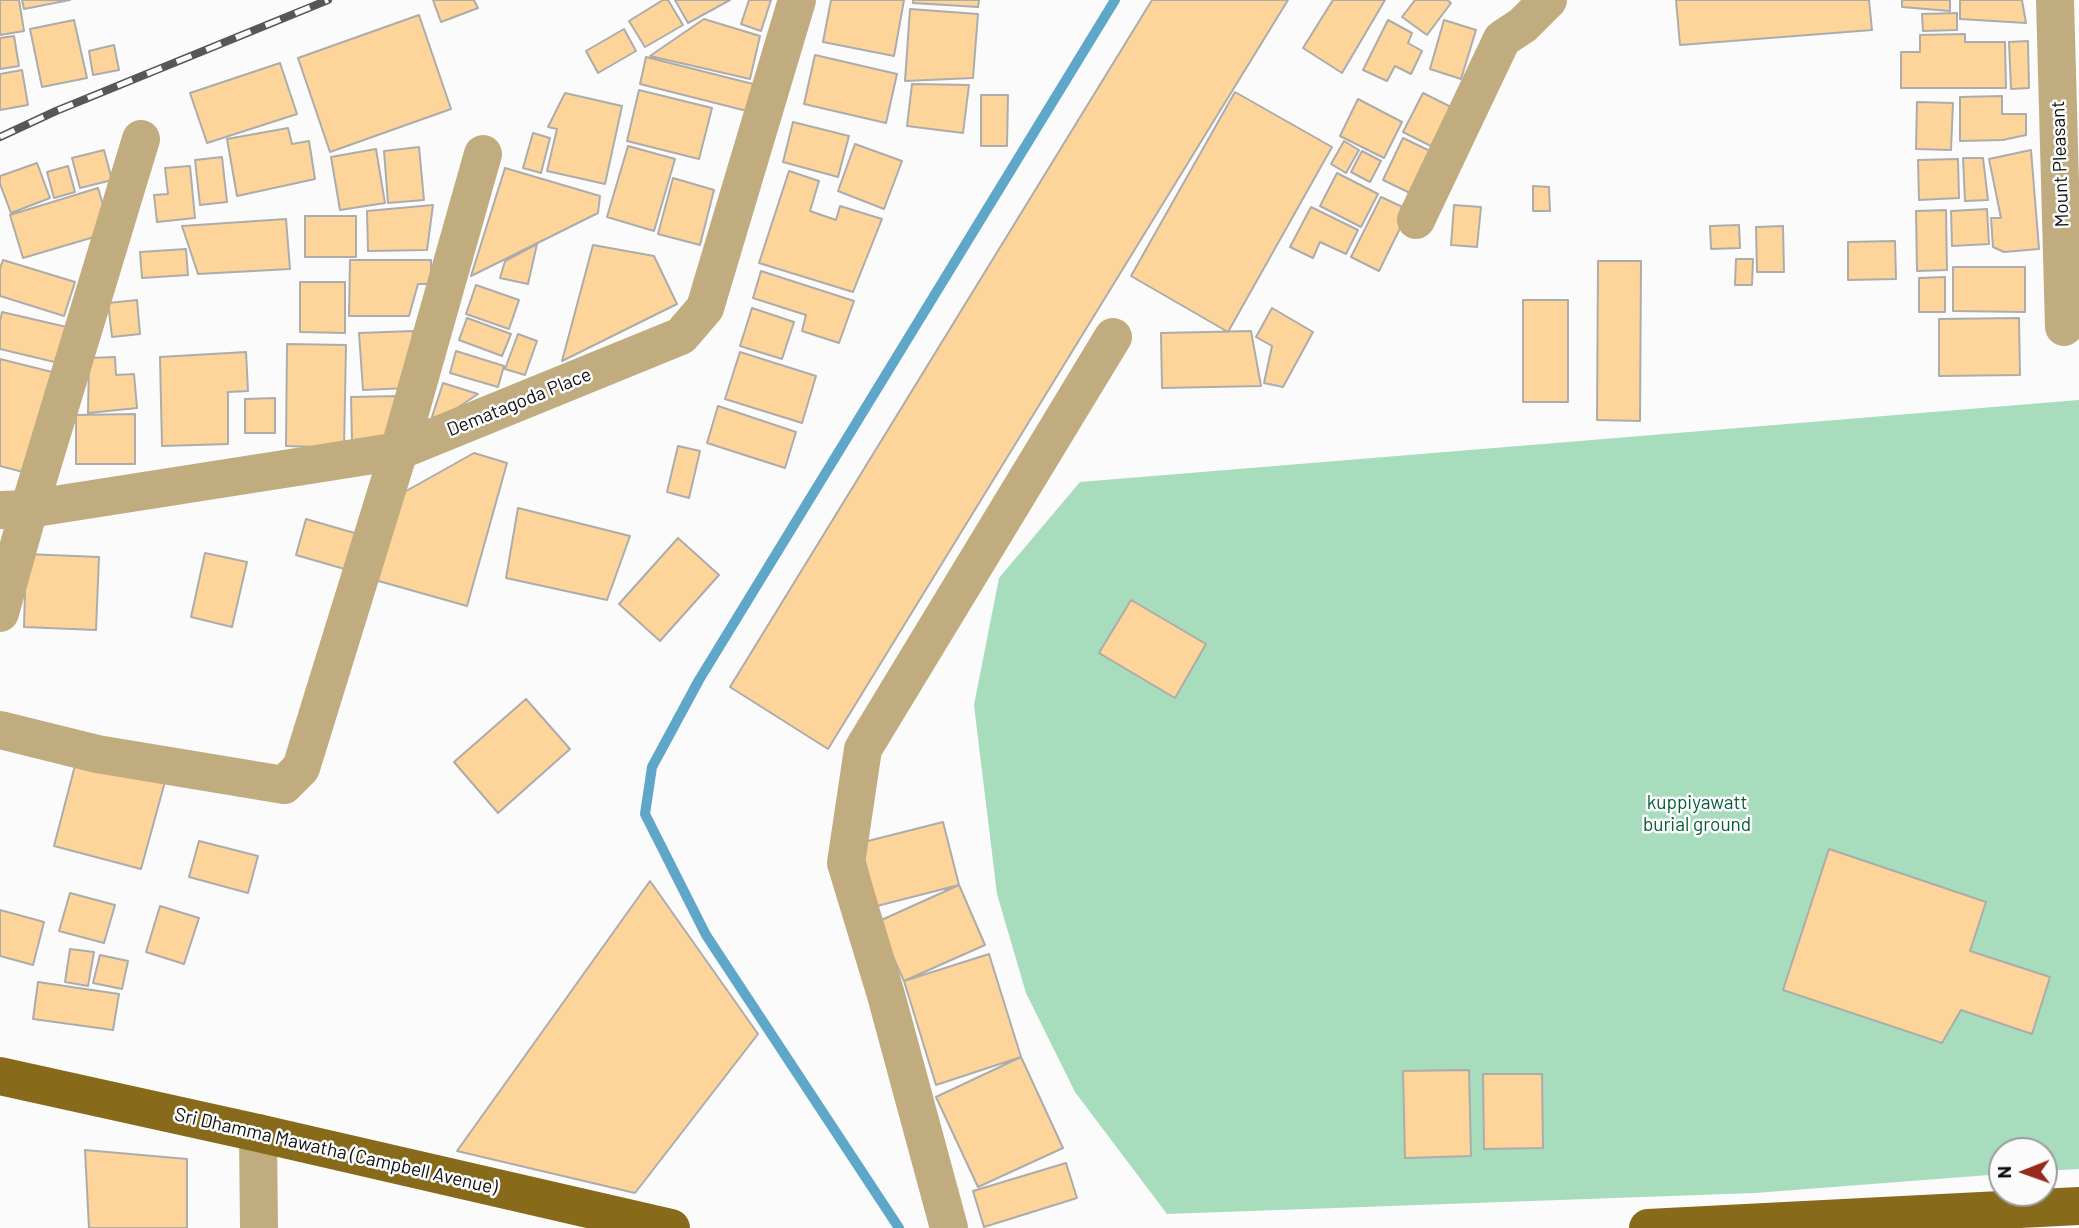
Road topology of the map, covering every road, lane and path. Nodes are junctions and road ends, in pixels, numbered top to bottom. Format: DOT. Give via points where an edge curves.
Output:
graph roads {
  1 [pos="797,0"];
  2 [pos="1548,0"];
  3 [pos="2055,0"];
  4 [pos="141,139"];
  5 [pos="483,154"];
  6 [pos="1416,220"];
  7 [pos="2064,327"];
  8 [pos="1113,337"];
  9 [pos="399,451"];
  10 [pos="14,510"];
  11 [pos="0,613"];
  12 [pos="0,730"];
  13 [pos="0,1076"];
  14 [pos="258,1133"];
  15 [pos="2079,1206"];
  16 [pos="2015,1219"];
  17 [pos="1672,1227"];
  18 [pos="259,1228"];
  19 [pos="671,1228"];
  20 [pos="949,1228"];
  1 -- 9 [label="street, Dematagoda Place" via="705,308 681,336"];
  2 -- 6 [label="street" via="1502,40"];
  3 -- 7 [label="street, Mount Pleasant"];
  4 -- 10 [label="street"];
  5 -- 9 [label="street"];
  8 -- 20 [label="street" via="863,749 846,863"];
  9 -- 10 [label="street, Dematagoda Place"];
  9 -- 12 [label="street" via="302,768 284,785 97,754"];
  10 -- 11 [label="street"];
  13 -- 14 [label="main road, Sri Dhamma Mawatha (Campbell Avenue)"];
  14 -- 18 [label="street"];
  14 -- 19 [label="main road, Sri Dhamma Mawatha (Campbell Avenue)"];
  15 -- 16 [label="main road"];
  16 -- 17 [label="main road"];
}
